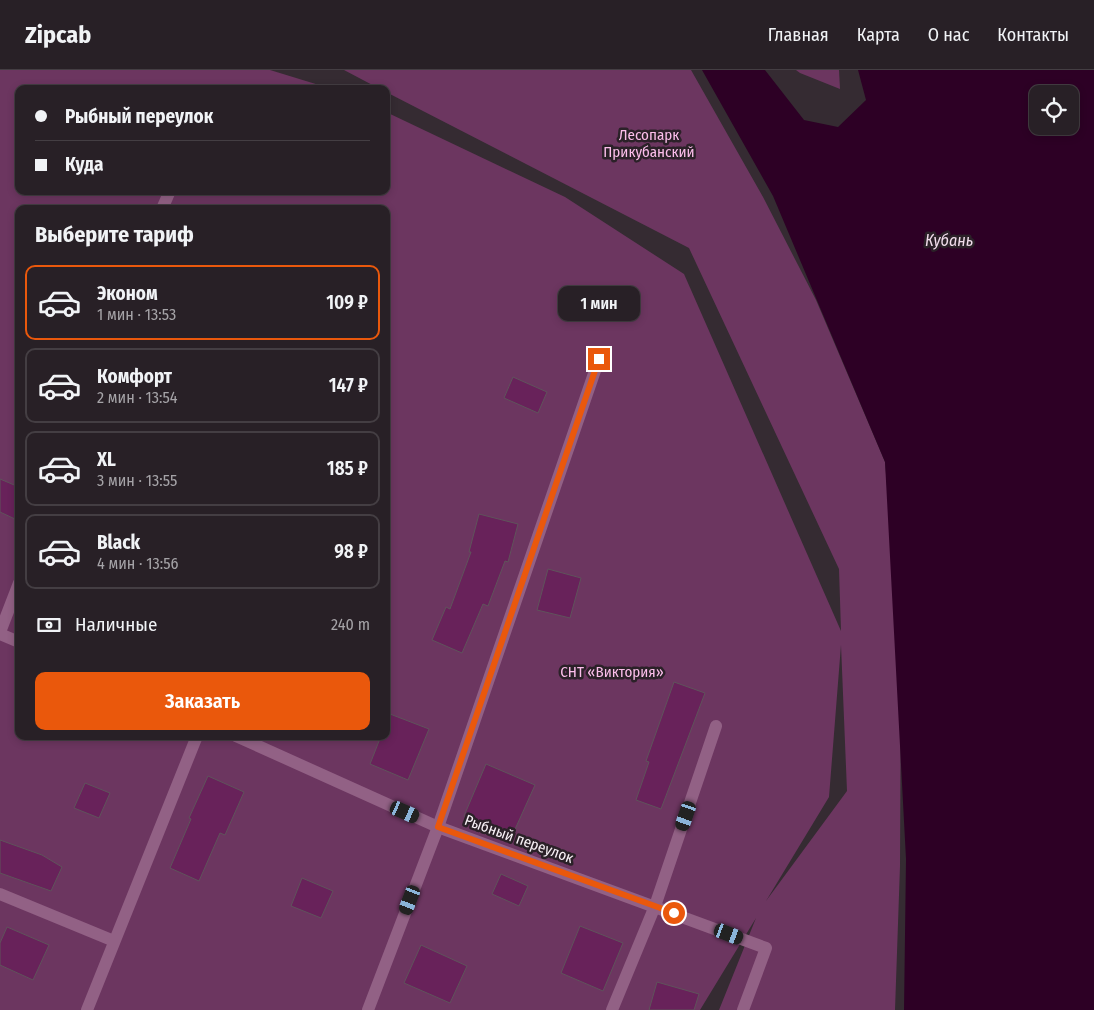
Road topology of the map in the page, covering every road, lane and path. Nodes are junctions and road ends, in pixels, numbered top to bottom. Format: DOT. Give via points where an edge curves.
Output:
graph roads {
  1 [pos="599,359"];
  2 [pos="15,594"];
  3 [pos="0,633"];
  4 [pos="15,640"];
  5 [pos="716,726"];
  6 [pos="195,740"];
  7 [pos="245,740"];
  8 [pos="438,827"];
  9 [pos="0,894"];
  10 [pos="655,906"];
  11 [pos="114,941"];
  12 [pos="86,1010"];
  13 [pos="368,1010"];
  14 [pos="612,1010"];
  15 [pos="743,1010"];
  1 -- 8 [label="lane"];
  2 -- 3 [label="lane"];
  3 -- 4 [label="lane"];
  5 -- 10 [label="lane"];
  6 -- 11 [label="lane"];
  7 -- 8 [label="lane, Рыбный переулок"];
  8 -- 10 [label="lane, Рыбный переулок"];
  8 -- 13 [label="lane"];
  9 -- 11 [label="lane"];
  10 -- 14 [label="lane"];
  10 -- 15 [label="lane, Рыбный переулок" via="766,948"];
  11 -- 12 [label="lane"];
}
